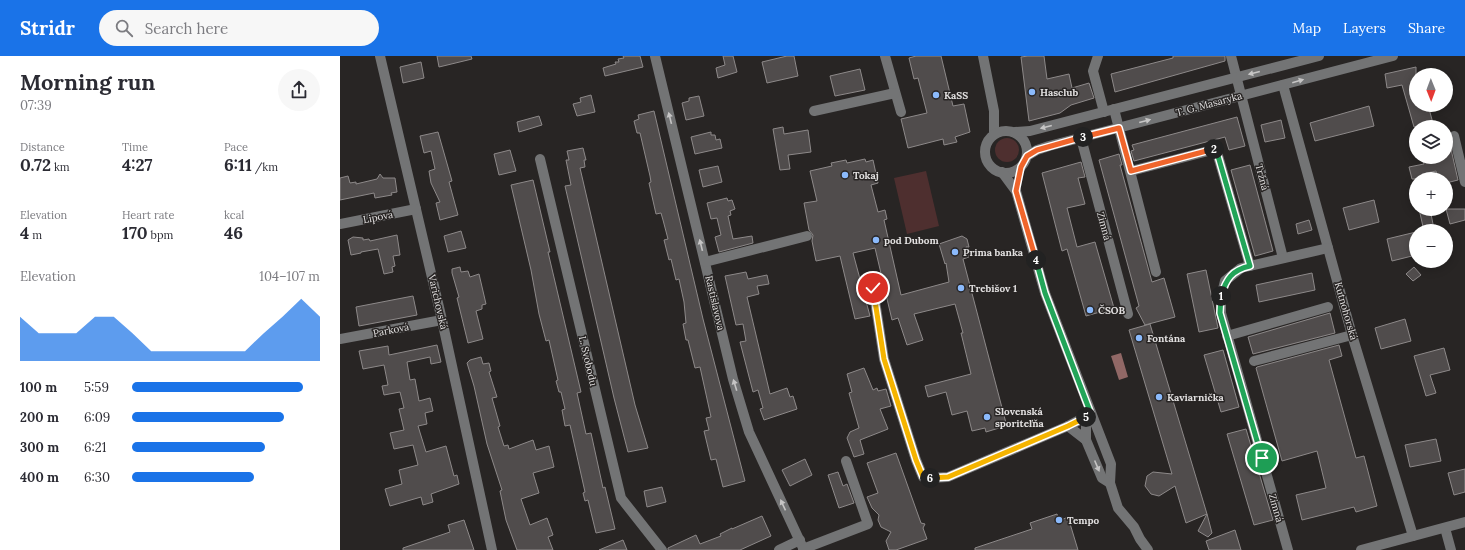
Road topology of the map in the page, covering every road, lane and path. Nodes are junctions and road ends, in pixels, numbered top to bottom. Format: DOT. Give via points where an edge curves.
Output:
graph roads {
  1 [pos="380,56"];
  2 [pos="656,56"];
  3 [pos="886,56"];
  4 [pos="983,56"];
  5 [pos="1098,56"];
  6 [pos="1231,56"];
  7 [pos="1316,56"];
  8 [pos="1393,56"];
  9 [pos="1319,75"];
  10 [pos="1236,77"];
  11 [pos="1282,85"];
  12 [pos="896,93"];
  13 [pos="1240,96"];
  14 [pos="1114,109"];
  15 [pos="814,111"];
  16 [pos="994,111"];
  17 [pos="901,112"];
  18 [pos="1104,112"];
  19 [pos="1119,128"];
  20 [pos="1012,131"];
  21 [pos="994,134"];
  22 [pos="1454,136"];
  23 [pos="1081,138"];
  24 [pos="1027,156"];
  25 [pos="540,159"];
  26 [pos="1021,167"];
  27 [pos="1131,171"];
  28 [pos="1002,172"];
  29 [pos="1465,182"];
  30 [pos="1016,191"];
  31 [pos="416,209"];
  32 [pos="340,224"];
  33 [pos="807,236"];
  34 [pos="1328,248"];
  35 [pos="1283,258"];
  36 [pos="705,262"];
  37 [pos="1250,266"];
  38 [pos="1156,272"];
  39 [pos="873,288"];
  40 [pos="1328,307"];
  41 [pos="1128,314"];
  42 [pos="442,320"];
  43 [pos="1352,335"];
  44 [pos="1227,336"];
  45 [pos="340,339"];
  46 [pos="1254,361"];
  47 [pos="1091,414"];
  48 [pos="1068,426"];
  49 [pos="1086,440"];
  50 [pos="846,461"];
  51 [pos="1110,483"];
  52 [pos="1465,522"];
  53 [pos="1445,528"];
  54 [pos="1413,536"];
  55 [pos="1140,539"];
  56 [pos="802,547"];
  57 [pos="492,550"];
  58 [pos="662,550"];
  59 [pos="779,550"];
  60 [pos="1140,550"];
  61 [pos="1148,550"];
  62 [pos="1288,550"];
  63 [pos="1361,550"];
  64 [pos="1451,550"];
  1 -- 31 [label="street, Varichovská"];
  36 -- 2 [label="street, Rastislavova, one-way"];
  3 -- 12 [label="street"];
  4 -- 16 [label="street"];
  5 -- 18 [label="street" via="1093,71"];
  6 -- 10 [label="street, Tržná"];
  7 -- 9 [label="street"];
  7 -- 10 [label="street, T. G. Masaryka, one-way"];
  8 -- 9 [label="street, T. G. Masaryka"];
  11 -- 9 [label="street, T. G. Masaryka, one-way"];
  10 -- 13 [label="street, Tržná"];
  10 -- 14 [label="street, T. G. Masaryka"];
  11 -- 13 [label="street, T. G. Masaryka"];
  11 -- 34 [label="street, Kutnohorská"];
  12 -- 15 [label="street"];
  12 -- 17 [label="street"];
  19 -- 13 [label="street, T. G. Masaryka, one-way"];
  13 -- 35 [label="street, Tržná"];
  14 -- 18 [label="street, T. G. Masaryka"];
  14 -- 19 [label="street"];
  16 -- 20 [label="street"];
  16 -- 21 [label="street"];
  18 -- 20 [label="street, T. G. Masaryka, one-way" via="1030,131"];
  19 -- 23 [label="street, T. G. Masaryka"];
  19 -- 27 [label="street"];
  20 -- 21 [label="street"];
  20 -- 24 [label="street" via="1026,142"];
  21 -- 28 [label="street" via="988,142 986,156 990,165"];
  22 -- 29 [label="street"];
  23 -- 24 [label="street, T. G. Masaryka" via="1037,150"];
  23 -- 41 [label="street, Zimná"];
  24 -- 26 [label="street"];
  25 -- 58 [label="street, L. Svobodu" via="621,498"];
  26 -- 28 [label="street" via="1010,172"];
  26 -- 30 [label="street"];
  27 -- 37 [label="street" via="1216,149"];
  27 -- 38 [label="street"];
  28 -- 30 [label="street"];
  30 -- 47 [label="street" via="1045,293"];
  31 -- 32 [label="street, Lipová"];
  31 -- 42 [label="street, Varichovská"];
  33 -- 36 [label="street"];
  34 -- 35 [label="street"];
  34 -- 43 [label="street, Kutnohorská"];
  35 -- 37 [label="street"];
  56 -- 36 [label="street, Rastislavova, one-way" via="749,432 733,380"];
  37 -- 44 [label="street, Zimná" via="1240,268 1225,281 1220,313"];
  39 -- 48 [label="street" via="884,359 923,477 948,477"];
  40 -- 44 [label="street"];
  42 -- 45 [label="street, Parková"];
  42 -- 57 [label="street, Varichovská"];
  43 -- 46 [label="street"];
  43 -- 54 [label="street, Kutnohorská"];
  44 -- 62 [label="street, Zimná"];
  47 -- 48 [label="street"];
  47 -- 49 [label="street" via="1086,426"];
  47 -- 51 [label="street" via="1111,464"];
  48 -- 49 [label="street"];
  49 -- 51 [label="street, one-way" via="1102,478"];
  50 -- 56 [label="street" via="868,524"];
  51 -- 55 [label="street" via="1118,508 1134,527"];
  52 -- 53 [label="street"];
  53 -- 54 [label="street"];
  53 -- 64 [label="street"];
  54 -- 63 [label="street"];
  55 -- 60 [label="street"];
  55 -- 61 [label="street"];
  56 -- 59 [label="street"];
}
